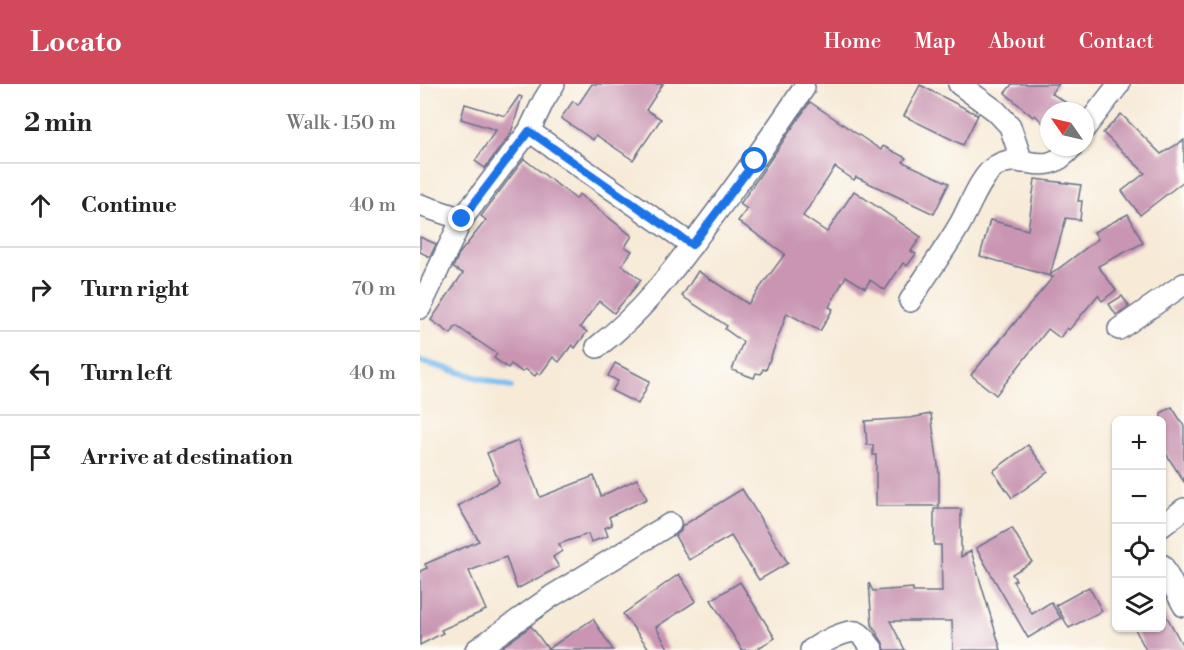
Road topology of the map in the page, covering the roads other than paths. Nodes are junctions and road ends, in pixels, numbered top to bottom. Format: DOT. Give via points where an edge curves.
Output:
graph roads {
  1 [pos="554,84"];
  2 [pos="959,84"];
  3 [pos="1119,84"];
  4 [pos="804,88"];
  5 [pos="1094,116"];
  6 [pos="529,131"];
  7 [pos="1064,156"];
  8 [pos="1022,162"];
  9 [pos="420,205"];
  10 [pos="462,219"];
  11 [pos="692,245"];
  12 [pos="1184,284"];
  13 [pos="910,301"];
  14 [pos="420,308"];
  15 [pos="1119,329"];
  16 [pos="597,347"];
  17 [pos="1184,509"];
  18 [pos="670,524"];
  19 [pos="1164,524"];
  20 [pos="1166,574"];
  21 [pos="1184,606"];
  22 [pos="814,648"];
  23 [pos="476,650"];
  24 [pos="873,650"];
  1 -- 6 [label="street"];
  2 -- 8 [label="street" via="1010,126"];
  3 -- 5 [label="street"];
  4 -- 11 [label="street"];
  6 -- 10 [label="street"];
  6 -- 11 [label="street"];
  7 -- 8 [label="street" via="1050,164"];
  8 -- 13 [label="street" via="1003,162 986,176 960,225"];
  9 -- 10 [label="street"];
  10 -- 14 [label="street"];
  11 -- 16 [label="street" via="636,314"];
  12 -- 15 [label="street"];
  17 -- 19 [label="street"];
  18 -- 23 [label="street" via="552,596"];
  20 -- 21 [label="street"];
  22 -- 24 [label="street" via="851,632 858,633"];
}
